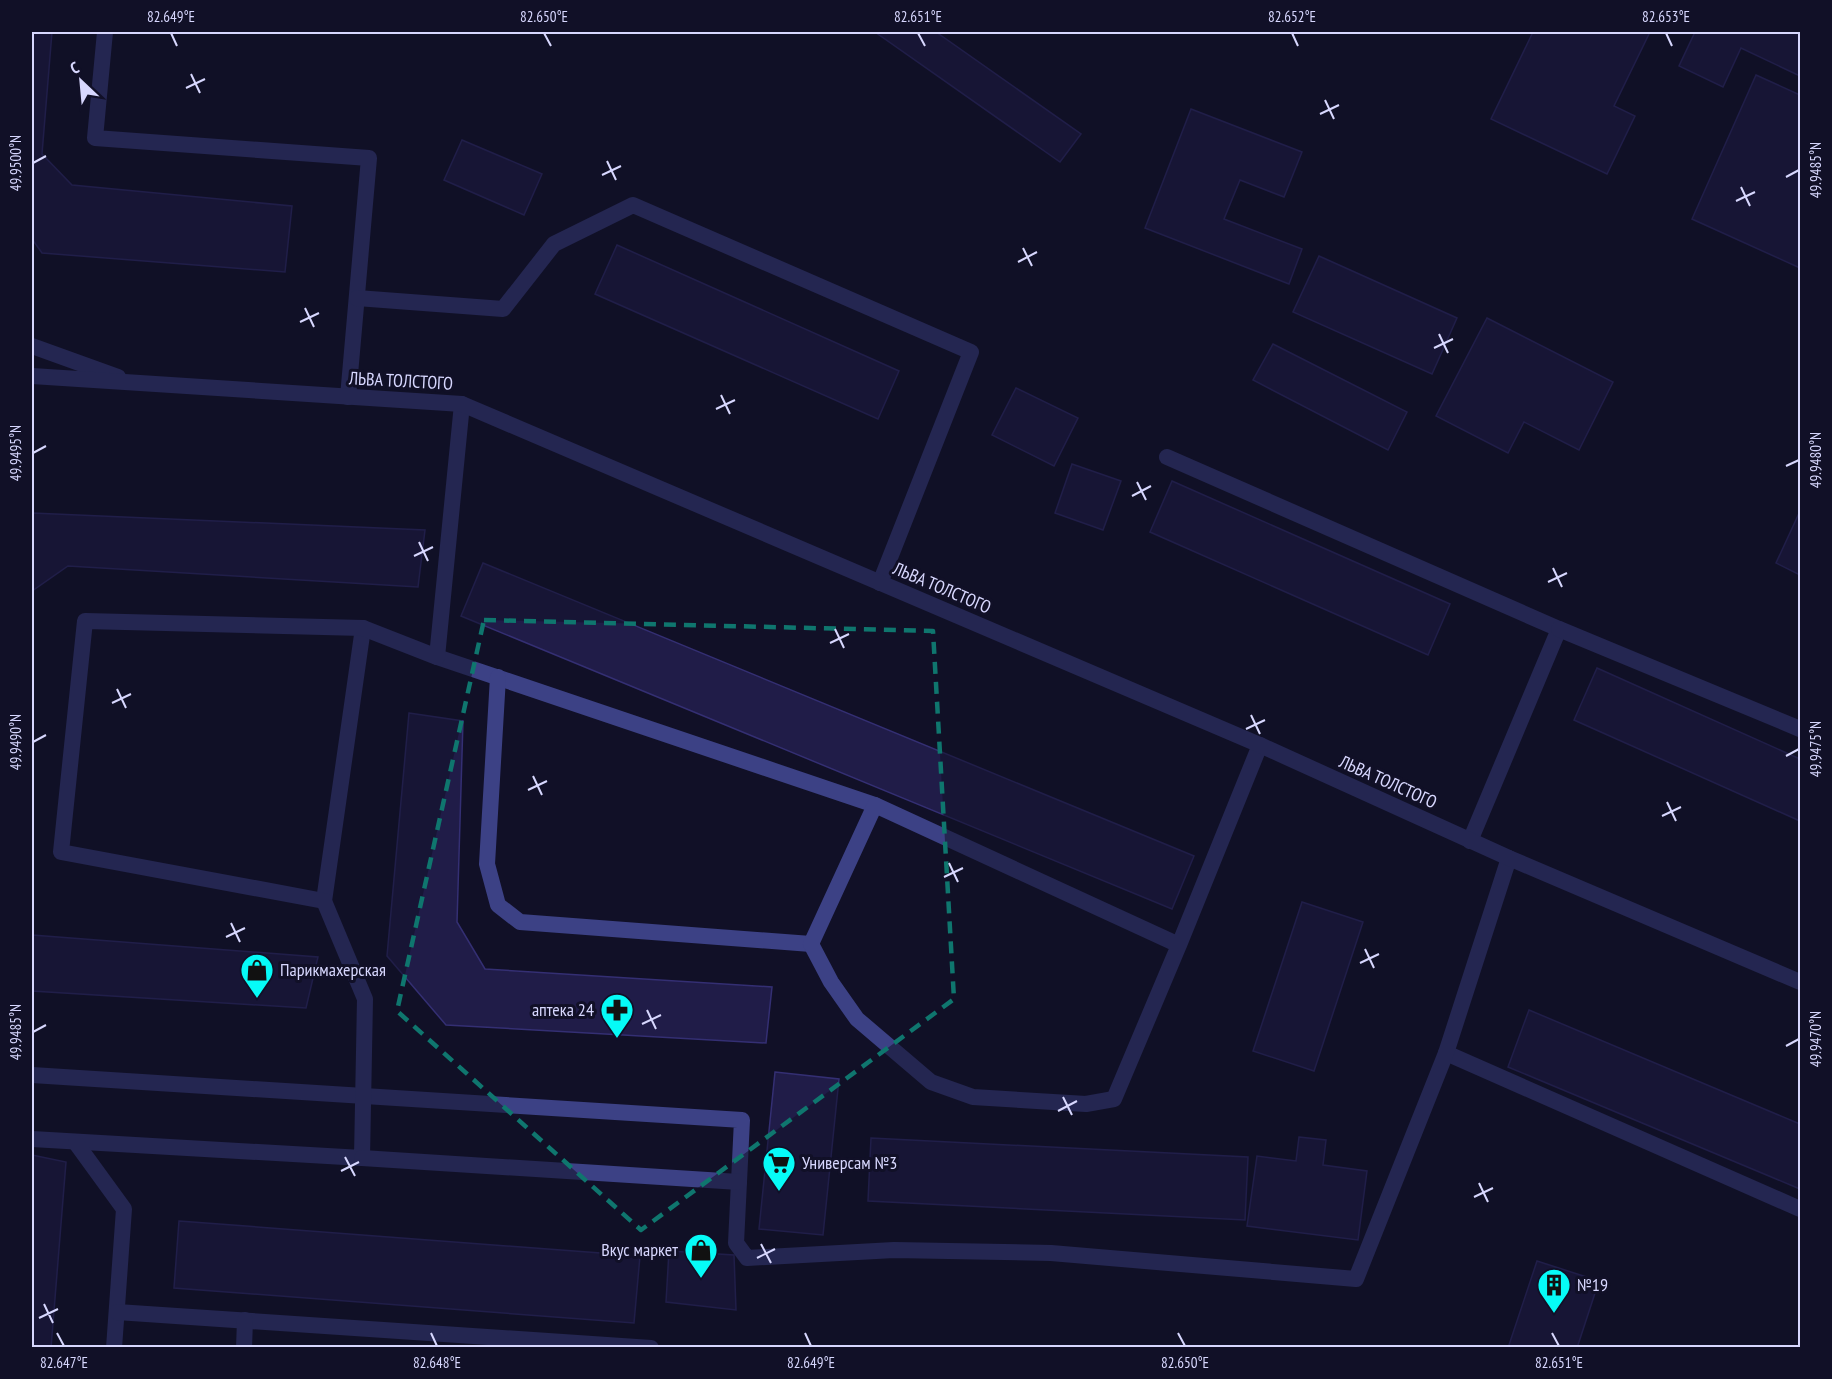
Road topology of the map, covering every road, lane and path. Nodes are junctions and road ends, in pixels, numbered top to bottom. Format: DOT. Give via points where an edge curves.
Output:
graph roads {
  1 [pos="105,32"];
  2 [pos="357,298"];
  3 [pos="32,346"];
  4 [pos="32,376"];
  5 [pos="135,383"];
  6 [pos="348,398"];
  7 [pos="462,404"];
  8 [pos="1167,457"];
  9 [pos="880,583"];
  10 [pos="363,628"];
  11 [pos="1559,629"];
  12 [pos="437,657"];
  13 [pos="498,677"];
  14 [pos="1800,729"];
  15 [pos="1260,746"];
  16 [pos="874,805"];
  17 [pos="1470,840"];
  18 [pos="1509,858"];
  19 [pos="324,901"];
  20 [pos="811,944"];
  21 [pos="1179,945"];
  22 [pos="1800,982"];
  23 [pos="1446,1053"];
  24 [pos="32,1076"];
  25 [pos="365,1094"];
  26 [pos="32,1139"];
  27 [pos="76,1143"];
  28 [pos="362,1158"];
  29 [pos="739,1182"];
  30 [pos="1800,1209"];
  31 [pos="117,1312"];
  32 [pos="245,1320"];
  33 [pos="457,1341"];
  34 [pos="114,1347"];
  35 [pos="244,1347"];
  36 [pos="651,1347"];
  1 -- 2 [label="street" via="95,138 369,158"];
  2 -- 6 [label="street"];
  2 -- 9 [label="street" via="503,309 554,244 633,205 971,352"];
  3 -- 5 [label="street"];
  4 -- 5 [label="street, ЛЬВА ТОЛСТОГО"];
  5 -- 6 [label="street, ЛЬВА ТОЛСТОГО"];
  6 -- 7 [label="street, ЛЬВА ТОЛСТОГО"];
  7 -- 9 [label="street, ЛЬВА ТОЛСТОГО"];
  7 -- 12 [label="street"];
  8 -- 11 [label="street"];
  9 -- 15 [label="street, ЛЬВА ТОЛСТОГО"];
  10 -- 12 [label="street"];
  10 -- 19 [label="street"];
  10 -- 19 [label="street" via="85,621 61,852"];
  11 -- 14 [label="street"];
  11 -- 17 [label="street"];
  12 -- 13 [label="street"];
  13 -- 16 [label="street"];
  13 -- 20 [label="street" via="487,864 498,905 520,922"];
  15 -- 17 [label="street, ЛЬВА ТОЛСТОГО"];
  15 -- 21 [label="street"];
  16 -- 20 [label="street"];
  16 -- 21 [label="street"];
  17 -- 18 [label="street, ЛЬВА ТОЛСТОГО"];
  18 -- 22 [label="street, ЛЬВА ТОЛСТОГО"];
  18 -- 23 [label="street"];
  19 -- 25 [label="street" via="365,999"];
  20 -- 21 [label="street" via="856,1019 932,1082 973,1097 1086,1104 1114,1099"];
  23 -- 29 [label="street" via="1356,1279 1050,1253 894,1250 747,1258 736,1243"];
  23 -- 30 [label="street"];
  24 -- 25 [label="street"];
  25 -- 28 [label="street"];
  25 -- 29 [label="street" via="742,1120"];
  26 -- 27 [label="street"];
  27 -- 28 [label="street"];
  27 -- 31 [label="street" via="124,1209"];
  28 -- 29 [label="street"];
  31 -- 32 [label="street"];
  31 -- 34 [label="street"];
  32 -- 33 [label="street"];
  32 -- 35 [label="street"];
  33 -- 36 [label="street"];
}
